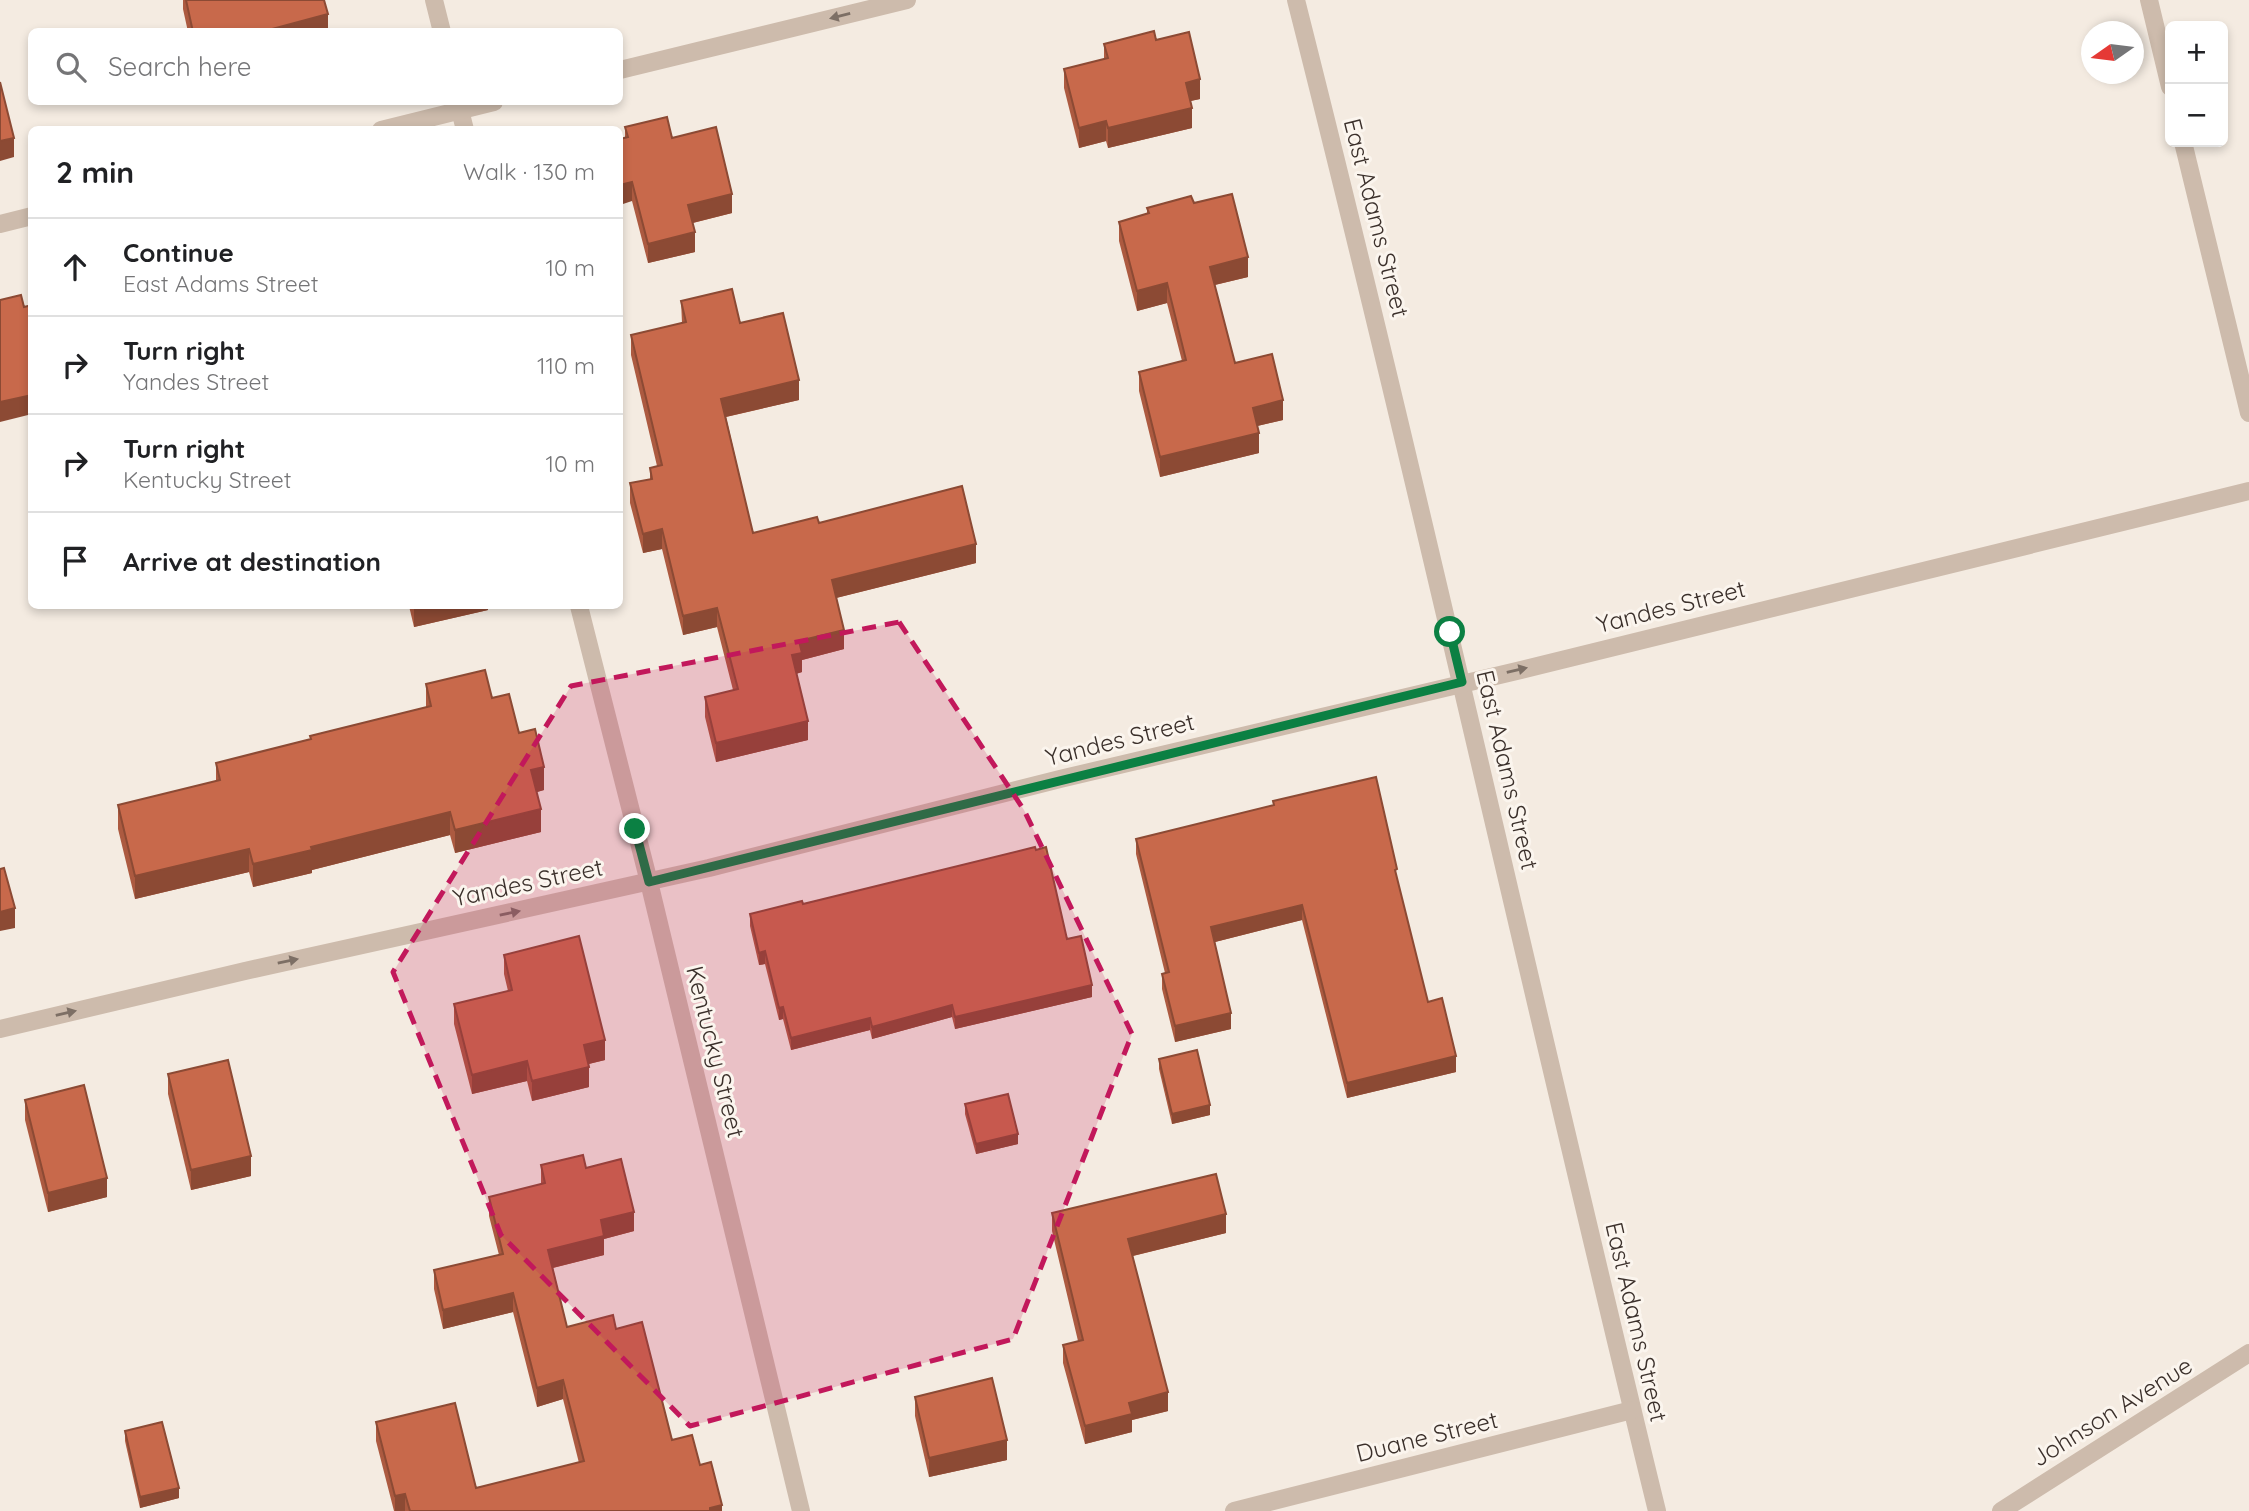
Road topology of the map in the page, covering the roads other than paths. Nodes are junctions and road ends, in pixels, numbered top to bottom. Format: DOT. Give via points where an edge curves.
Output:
graph roads {
  1 [pos="434,0"];
  2 [pos="907,0"];
  3 [pos="1296,0"];
  4 [pos="2149,0"];
  5 [pos="441,28"];
  6 [pos="623,69"];
  7 [pos="2169,84"];
  8 [pos="459,106"];
  9 [pos="395,126"];
  10 [pos="464,126"];
  11 [pos="2184,147"];
  12 [pos="28,217"];
  13 [pos="0,224"];
  14 [pos="2249,413"];
  15 [pos="2249,491"];
  16 [pos="580,609"];
  17 [pos="1462,682"];
  18 [pos="649,882"];
  19 [pos="0,1029"];
  20 [pos="2249,1353"];
  21 [pos="1632,1410"];
  22 [pos="801,1511"];
  23 [pos="1234,1511"];
  24 [pos="1657,1511"];
  25 [pos="2001,1511"];
  1 -- 5 [label="street"];
  2 -- 6 [label="street, one-way"];
  3 -- 17 [label="street, East Adams Street"];
  4 -- 7 [label="street"];
  8 -- 9 [label="street"];
  8 -- 10 [label="street"];
  11 -- 14 [label="street"];
  12 -- 13 [label="street"];
  17 -- 15 [label="street, Yandes Street, one-way"];
  16 -- 18 [label="street, Kentucky Street"];
  17 -- 18 [label="street, Yandes Street"];
  17 -- 21 [label="street, East Adams Street"];
  19 -- 18 [label="street, Yandes Street, one-way"];
  18 -- 22 [label="street, Kentucky Street"];
  20 -- 25 [label="street, Johnson Avenue"];
  21 -- 23 [label="street, Duane Street"];
  21 -- 24 [label="street, East Adams Street"];
}
